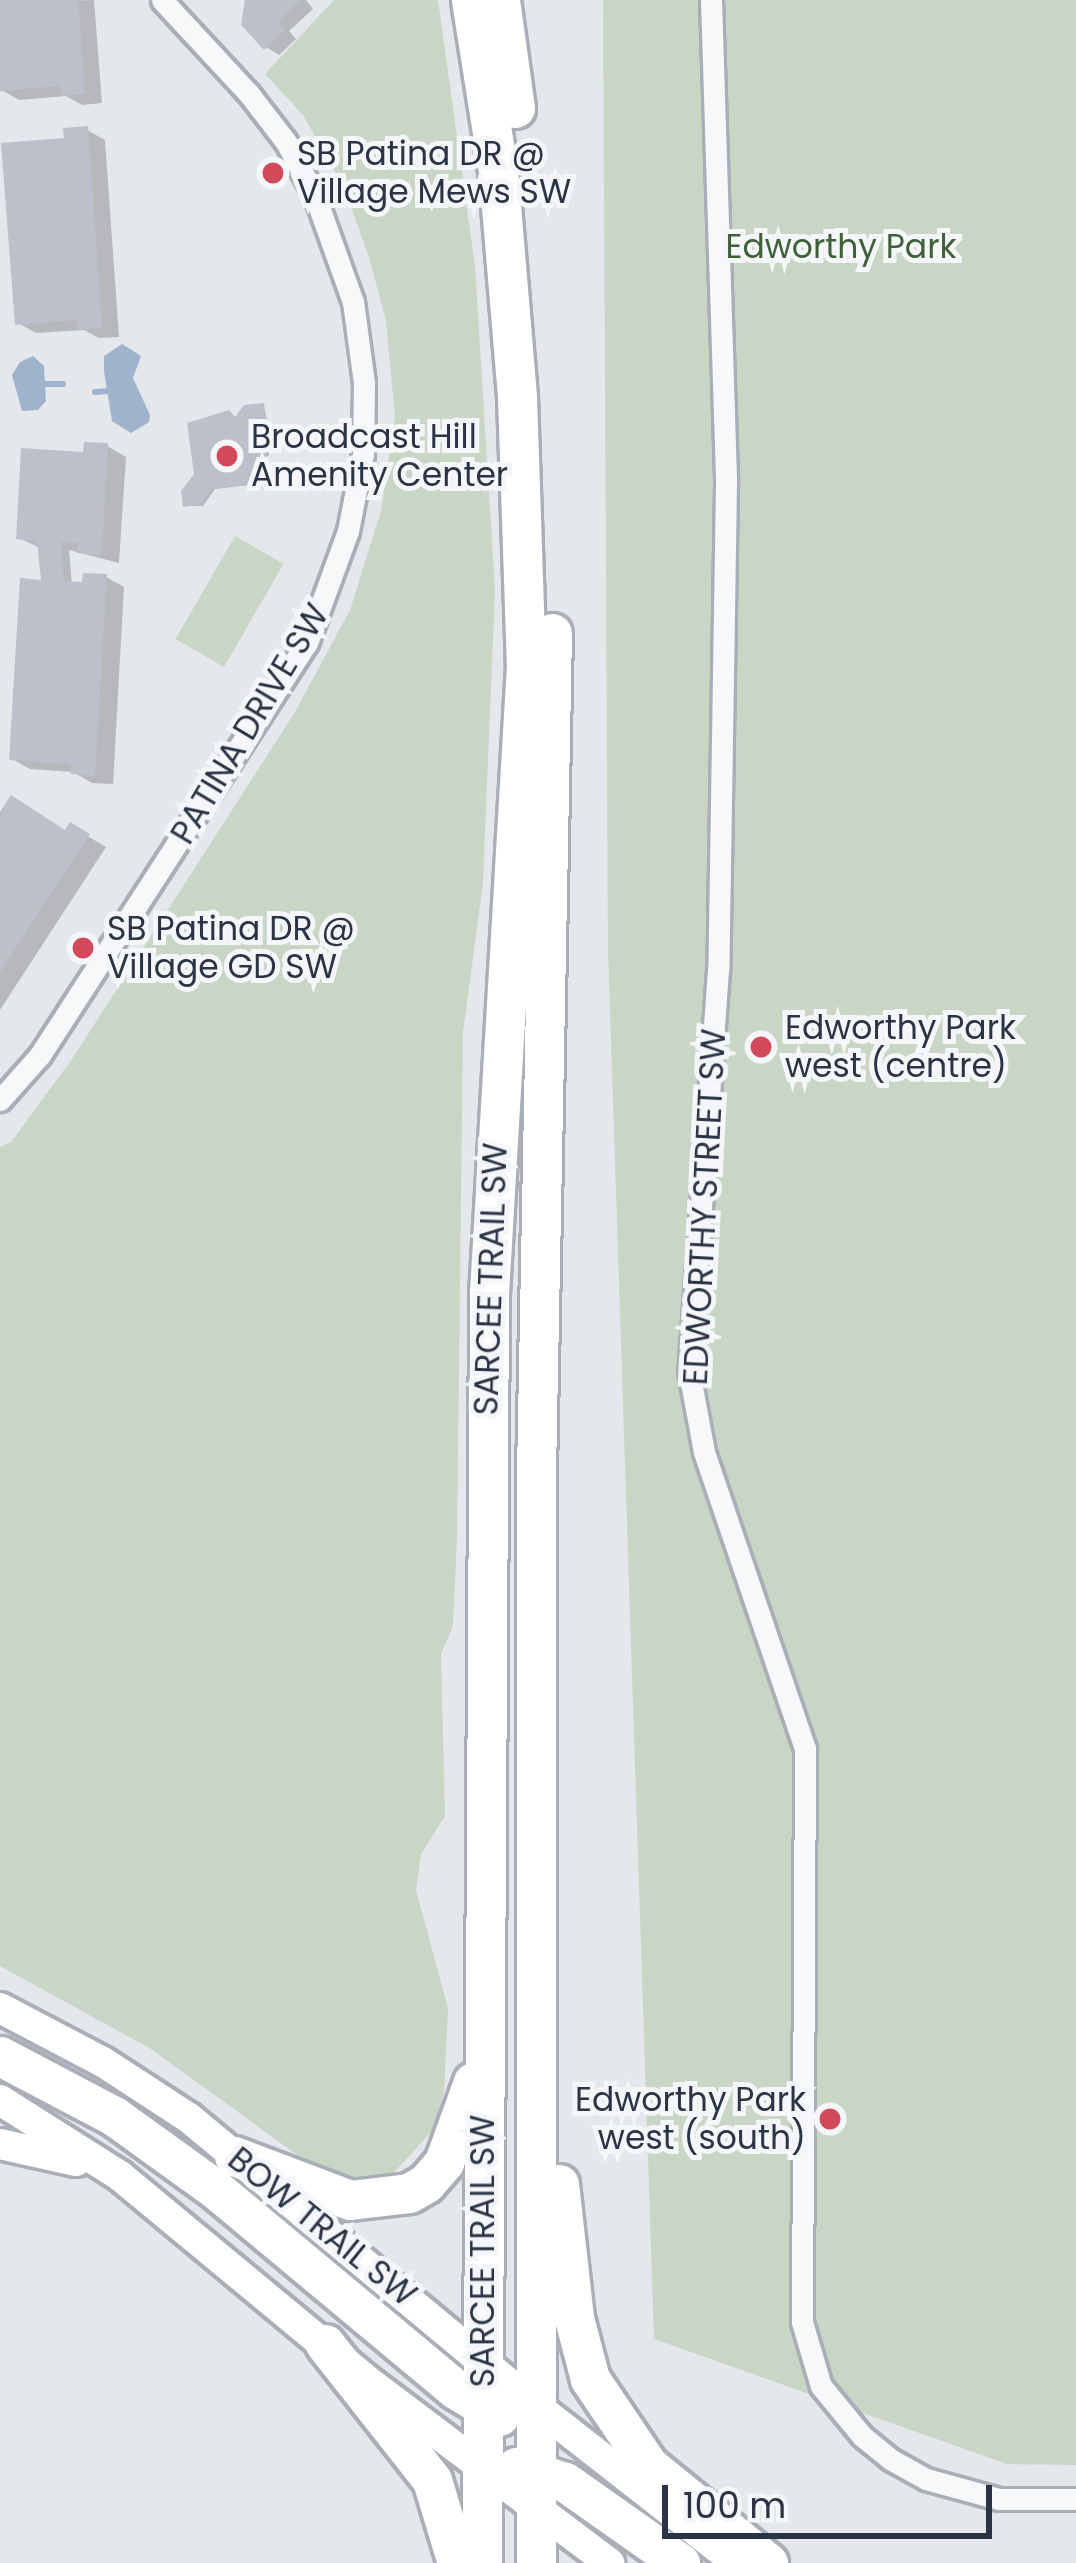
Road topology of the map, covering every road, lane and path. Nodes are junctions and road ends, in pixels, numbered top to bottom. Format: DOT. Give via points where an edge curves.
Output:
graph roads {
  1 [pos="162,0"];
  2 [pos="471,0"];
  3 [pos="500,0"];
  4 [pos="711,0"];
  5 [pos="0,1100"];
  6 [pos="0,2008"];
  7 [pos="484,2055"];
  8 [pos="0,2056"];
  9 [pos="538,2063"];
  10 [pos="0,2100"];
  11 [pos="0,2144"];
  12 [pos="234,2156"];
  13 [pos="120,2176"];
  14 [pos="325,2344"];
  15 [pos="482,2358"];
  16 [pos="536,2407"];
  17 [pos="481,2408"];
  18 [pos="482,2470"];
  19 [pos="536,2491"];
  20 [pos="1076,2499"];
  21 [pos="458,2563"];
  22 [pos="482,2563"];
  23 [pos="536,2563"];
  24 [pos="609,2563"];
  25 [pos="680,2563"];
  26 [pos="737,2563"];
  27 [pos="768,2563"];
  1 -- 5 [label="street, PATINA DRIVE SW" via="286,142 332,234 363,369 359,483 332,587 307,643 40,1055"];
  2 -- 7 [label="highway, SARCEE TRAIL SW" via="498,170 518,397 526,665 488,1293"];
  3 -- 9 [label="highway, SARCEE TRAIL SW" via="530,237 551,541 537,1426"];
  4 -- 20 [label="street, EDWORTHY STREET SW" via="726,508 718,970 689,1371 704,1452 805,1748 802,2322 821,2386 890,2459 926,2480 999,2499"];
  6 -- 12 [label="main road, BOW TRAIL SW" via="103,2062"];
  7 -- 12 [label="highway" via="444,2162 409,2193 350,2200"];
  7 -- 15 [label="highway, SARCEE TRAIL SW"];
  8 -- 17 [label="highway" via="114,2116 214,2188"];
  9 -- 16 [label="highway, SARCEE TRAIL SW"];
  9 -- 27 [label="highway" via="590,2379 648,2465"];
  10 -- 13 [label="main road"];
  11 -- 13 [label="main road"];
  12 -- 15 [label="main road, BOW TRAIL SW"];
  13 -- 14 [label="main road"];
  14 -- 18 [label="main road"];
  14 -- 21 [label="highway" via="431,2480"];
  15 -- 16 [label="main road, BOW TRAIL SW"];
  15 -- 17 [label="highway, SARCEE TRAIL SW"];
  16 -- 17 [label="highway" via="523,2417"];
  16 -- 19 [label="highway, SARCEE TRAIL SW"];
  16 -- 26 [label="main road, BOW TRAIL SW"];
  17 -- 18 [label="highway, SARCEE TRAIL SW"];
  18 -- 19 [label="highway"];
  18 -- 22 [label="highway, SARCEE TRAIL SW"];
  19 -- 23 [label="highway, SARCEE TRAIL SW"];
  19 -- 24 [label="main road"];
  19 -- 25 [label="highway" via="566,2482"];
}
